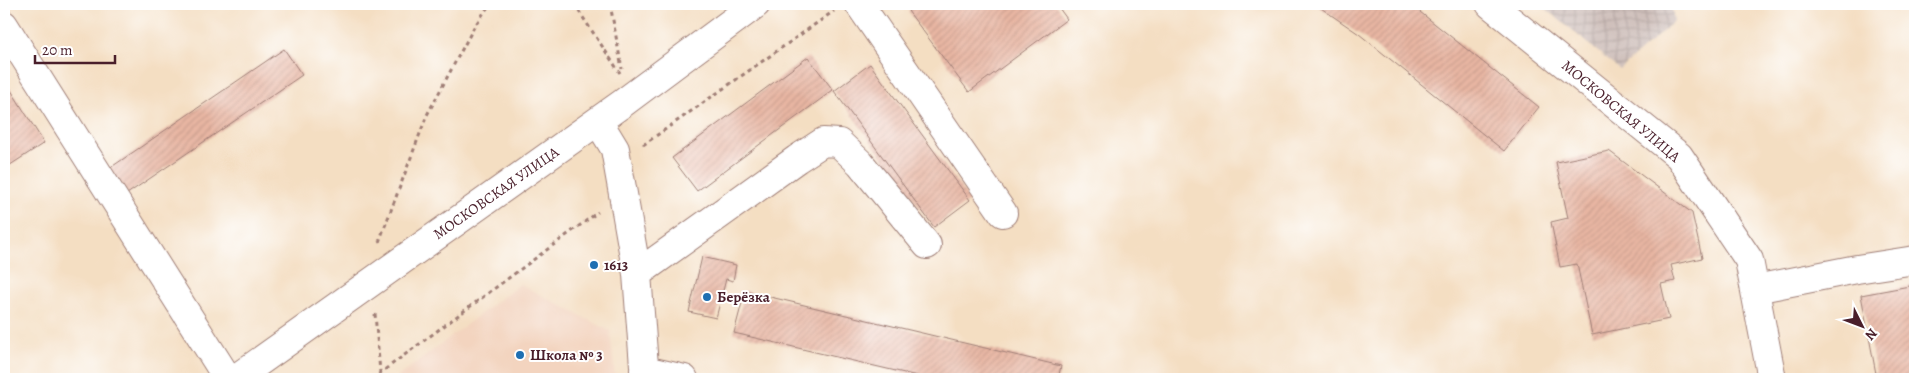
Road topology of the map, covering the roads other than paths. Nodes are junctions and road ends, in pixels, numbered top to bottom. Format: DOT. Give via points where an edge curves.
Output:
graph roads {
  1 [pos="756,4"];
  2 [pos="1490,4"];
  3 [pos="848,7"];
  4 [pos="4,25"];
  5 [pos="598,121"];
  6 [pos="1003,213"];
  7 [pos="927,245"];
  8 [pos="1915,260"];
  9 [pos="637,274"];
  10 [pos="1755,289"];
  11 [pos="645,375"];
  12 [pos="228,379"];
  13 [pos="235,379"];
  14 [pos="684,379"];
  15 [pos="1772,379"];
  1 -- 5 [label="street, МОСКОВСКАЯ УЛИЦА"];
  2 -- 10 [label="street, МОСКОВСКАЯ УЛИЦА" via="1679,156 1749,260"];
  3 -- 6 [label="street"];
  4 -- 12 [label="street"];
  5 -- 9 [label="street" via="614,149"];
  5 -- 13 [label="street, МОСКОВСКАЯ УЛИЦА"];
  7 -- 9 [label="street" via="839,142 823,142"];
  8 -- 10 [label="street"];
  9 -- 11 [label="street"];
  10 -- 15 [label="street, МОСКОВСКАЯ УЛИЦА"];
  11 -- 14 [label="street"];
}
